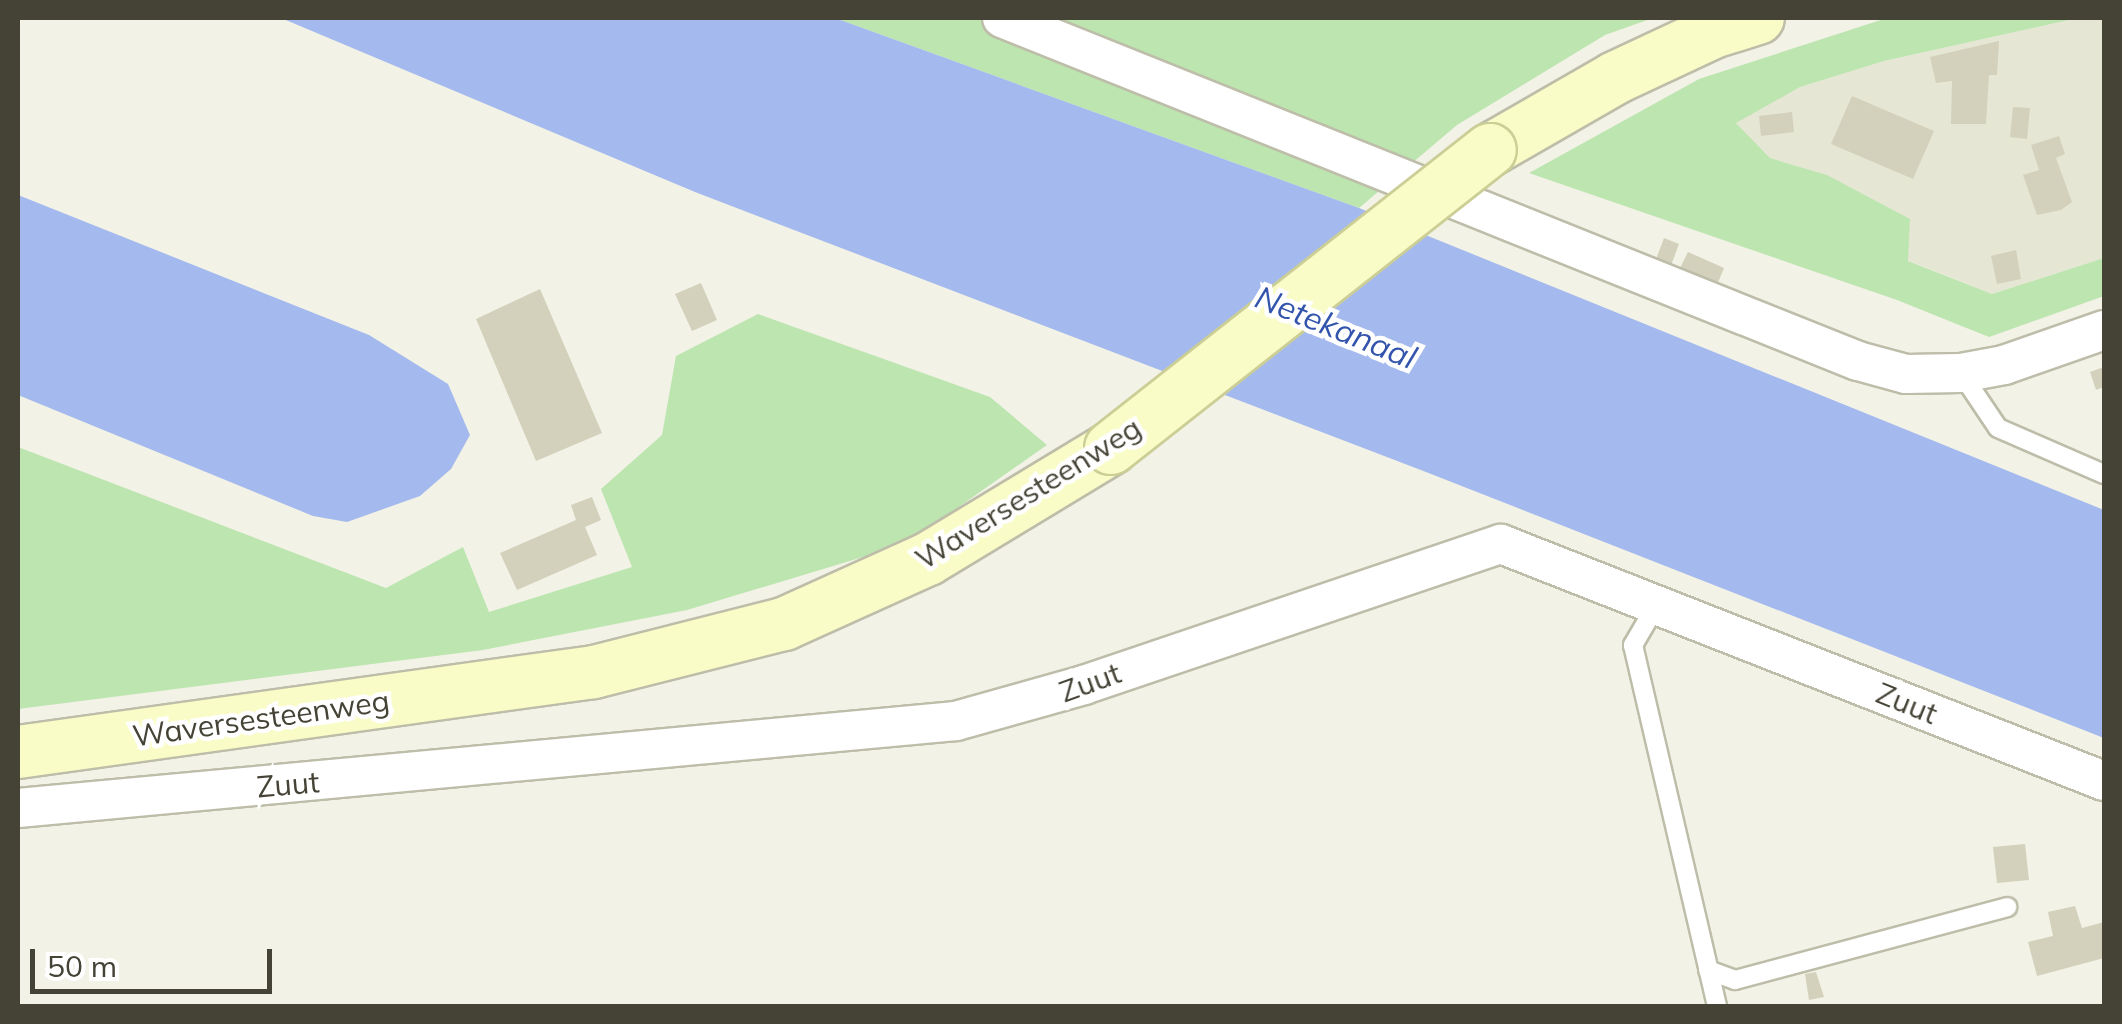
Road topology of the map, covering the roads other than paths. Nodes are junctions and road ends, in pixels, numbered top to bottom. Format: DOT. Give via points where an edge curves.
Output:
graph roads {
  1 [pos="1002,18"];
  2 [pos="1758,18"];
  3 [pos="2104,330"];
  4 [pos="1961,373"];
  5 [pos="2104,474"];
  6 [pos="1657,604"];
  7 [pos="18,752"];
  8 [pos="2104,781"];
  9 [pos="18,808"];
  10 [pos="2007,907"];
  11 [pos="1708,970"];
  12 [pos="1717,1006"];
  1 -- 4 [label="street" via="1858,361 1906,374"];
  2 -- 7 [label="main road, Waversesteenweg, bridge" via="1615,78 1490,150 1111,448 928,559 784,624 594,672"];
  3 -- 4 [label="street"];
  4 -- 5 [label="lane" via="1998,428"];
  6 -- 8 [label="street, Zuut"];
  6 -- 9 [label="street, Zuut" via="1501,544 1066,691 956,721"];
  6 -- 11 [label="lane" via="1633,645"];
  10 -- 11 [label="lane" via="1736,980"];
  11 -- 12 [label="lane"];
}
